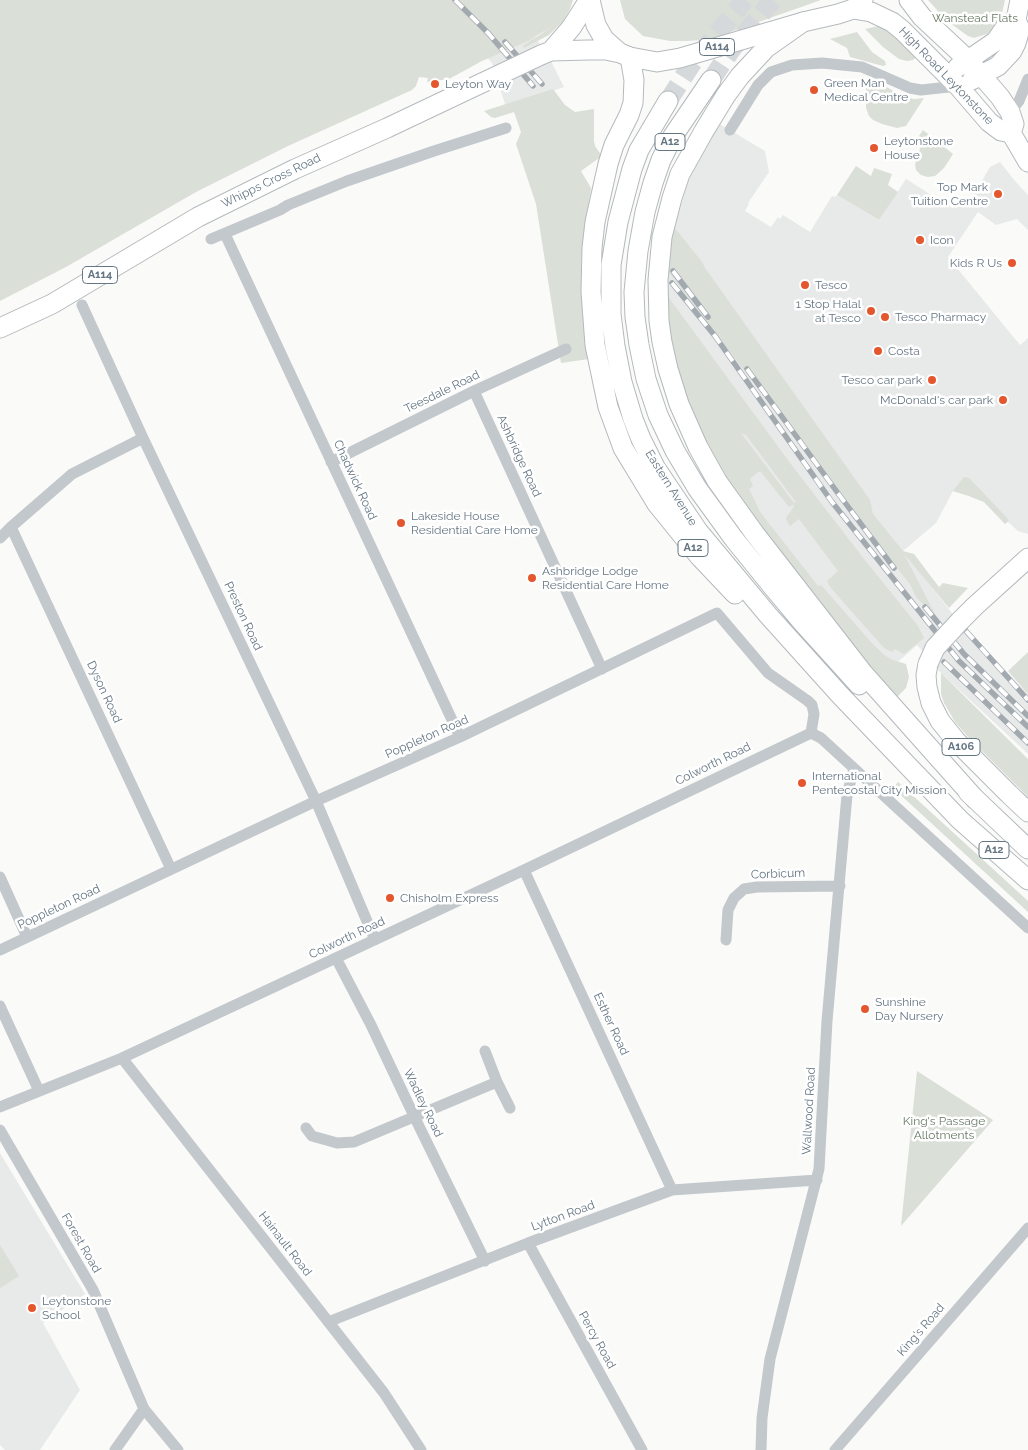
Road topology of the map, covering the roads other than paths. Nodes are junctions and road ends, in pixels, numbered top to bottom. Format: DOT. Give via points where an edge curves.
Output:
graph roads {
  1 [pos="589,0"];
  2 [pos="910,0"];
  3 [pos="1020,0"];
  4 [pos="858,4"];
  5 [pos="1016,20"];
  6 [pos="803,22"];
  7 [pos="546,53"];
  8 [pos="625,55"];
  9 [pos="968,60"];
  10 [pos="982,76"];
  11 [pos="1028,79"];
  12 [pos="711,80"];
  13 [pos="952,80"];
  14 [pos="927,90"];
  15 [pos="668,101"];
  16 [pos="1010,112"];
  17 [pos="506,128"];
  18 [pos="730,130"];
  19 [pos="1011,133"];
  20 [pos="1028,162"];
  21 [pos="225,234"];
  22 [pos="211,239"];
  23 [pos="82,305"];
  24 [pos="0,328"];
  25 [pos="566,348"];
  26 [pos="474,391"];
  27 [pos="143,438"];
  28 [pos="331,462"];
  29 [pos="11,527"];
  30 [pos="0,538"];
  31 [pos="1028,558"];
  32 [pos="602,669"];
  33 [pos="811,733"];
  34 [pos="460,737"];
  35 [pos="854,768"];
  36 [pos="976,800"];
  37 [pos="316,801"];
  38 [pos="1028,812"];
  39 [pos="960,820"];
  40 [pos="1028,849"];
  41 [pos="171,869"];
  42 [pos="524,870"];
  43 [pos="0,877"];
  44 [pos="1028,880"];
  45 [pos="840,886"];
  46 [pos="1028,928"];
  47 [pos="27,937"];
  48 [pos="375,940"];
  49 [pos="726,940"];
  50 [pos="0,950"];
  51 [pos="336,958"];
  52 [pos="0,1006"];
  53 [pos="485,1051"];
  54 [pos="122,1058"];
  55 [pos="497,1082"];
  56 [pos="39,1091"];
  57 [pos="0,1106"];
  58 [pos="510,1108"];
  59 [pos="414,1116"];
  60 [pos="306,1128"];
  61 [pos="0,1130"];
  62 [pos="817,1180"];
  63 [pos="672,1190"];
  64 [pos="1028,1228"];
  65 [pos="528,1244"];
  66 [pos="485,1260"];
  67 [pos="328,1322"];
  68 [pos="144,1409"];
  69 [pos="115,1450"];
  70 [pos="178,1450"];
  71 [pos="421,1450"];
  72 [pos="642,1450"];
  73 [pos="761,1450"];
  74 [pos="835,1450"];
  1 -- 7 [label="main road, Whipps Cross Road / A114" via="571,28"];
  1 -- 8 [label="main road, A114" via="604,39"];
  2 -- 9 [label="main road, High Road Leytonstone" via="922,17"];
  3 -- 5 [label="main road"];
  4 -- 6 [label="main road, A114" via="838,14"];
  4 -- 13 [label="main road, High Road Leytonstone / A114" via="902,30"];
  5 -- 9 [label="main road" via="1007,25 996,41"];
  5 -- 10 [label="main road" via="1020,29 1012,51 998,66"];
  6 -- 8 [label="main road, A114" via="680,58 657,62"];
  6 -- 36 [label="main road, A12" via="766,48 740,76 680,174 662,237 658,280 659,321 668,369 679,404 717,481 863,673"];
  7 -- 8 [label="main road, Whipps Cross Road / A114" via="606,50"];
  7 -- 24 [label="main road, Whipps Cross Road / A114, bridge" via="198,217 52,304"];
  8 -- 39 [label="main road, A12" via="634,80 633,103 614,145 604,179 592,248 591,292 595,345 608,407 623,448 657,504 699,556 898,768"];
  9 -- 10 [label="main road, High Road Leytonstone"];
  9 -- 13 [label="main road"];
  10 -- 13 [label="main road"];
  10 -- 16 [label="main road, High Road Leytonstone"];
  11 -- 16 [label="street" via="1020,101"];
  12 -- 36 [label="main road, Eastern Avenue / A12" via="673,136 661,160 650,193 638,251 634,292 639,345 658,415 696,488 796,615 855,682"];
  13 -- 14 [label="street"];
  13 -- 14 [label="street" via="932,84"];
  13 -- 19 [label="main road, High Road Leytonstone" via="989,122 1001,131"];
  14 -- 18 [label="street" via="910,88 862,67 792,65 771,72 758,85"];
  15 -- 39 [label="main road, Eastern Avenue / A12" via="643,142 632,169 611,265 615,346 633,419 655,467 698,531 840,695"];
  16 -- 19 [label="main road, High Road Leytonstone" via="1014,124"];
  17 -- 21 [label="street" via="348,181"];
  19 -- 20 [label="main road, High Road Leytonstone"];
  21 -- 22 [label="street"];
  21 -- 28 [label="street, Chadwick Road"];
  23 -- 27 [label="street, Preston Road"];
  25 -- 26 [label="street, Teesdale Road"];
  26 -- 28 [label="street, Teesdale Road"];
  26 -- 32 [label="street, Ashbridge Road"];
  27 -- 29 [label="street" via="72,474"];
  27 -- 37 [label="street, Preston Road"];
  28 -- 34 [label="street, Chadwick Road"];
  29 -- 30 [label="street"];
  29 -- 41 [label="street, Dyson Road"];
  31 -- 38 [label="main road, A106, bridge" via="935,648 926,674 931,703 940,721"];
  32 -- 33 [label="street, Poppleton Road" via="717,613 768,672 812,705"];
  32 -- 34 [label="street, Poppleton Road"];
  33 -- 35 [label="street"];
  33 -- 42 [label="street, Colworth Road"];
  34 -- 37 [label="street, Poppleton Road"];
  35 -- 45 [label="street, Wallwood Road" via="848,795"];
  35 -- 46 [label="street"];
  36 -- 40 [label="main road, Eastern Avenue / A12"];
  37 -- 41 [label="street, Poppleton Road"];
  37 -- 48 [label="street, Preston Road"];
  39 -- 44 [label="main road, Eastern Avenue / A12"];
  41 -- 47 [label="street, Poppleton Road"];
  42 -- 48 [label="street, Colworth Road"];
  42 -- 63 [label="street, Esther Road"];
  43 -- 47 [label="street"];
  45 -- 49 [label="street, Corbicum" via="744,889 728,910"];
  45 -- 62 [label="street, Wallwood Road"];
  47 -- 50 [label="street, Poppleton Road"];
  48 -- 51 [label="street, Colworth Road"];
  51 -- 54 [label="street, Colworth Road"];
  51 -- 59 [label="street, Wadley Road"];
  52 -- 56 [label="street"];
  53 -- 55 [label="street"];
  54 -- 56 [label="street, Colworth Road"];
  54 -- 67 [label="street, Hainault Road"];
  55 -- 58 [label="street"];
  55 -- 59 [label="street"];
  56 -- 57 [label="street, Colworth Road"];
  59 -- 60 [label="street" via="354,1142 337,1143 312,1136"];
  59 -- 66 [label="street, Wadley Road"];
  61 -- 68 [label="street, Forest Road" via="93,1290"];
  62 -- 63 [label="street, Lytton Road"];
  62 -- 73 [label="street, Wallwood Road" via="770,1359"];
  63 -- 65 [label="street, Lytton Road"];
  64 -- 74 [label="street, King's Road"];
  65 -- 66 [label="street, Lytton Road"];
  65 -- 72 [label="street, Percy Road"];
  66 -- 67 [label="street, Lytton Road"];
  67 -- 71 [label="street, Hainault Road" via="384,1393"];
  68 -- 69 [label="street"];
  68 -- 70 [label="street, Forest Road"];
}
